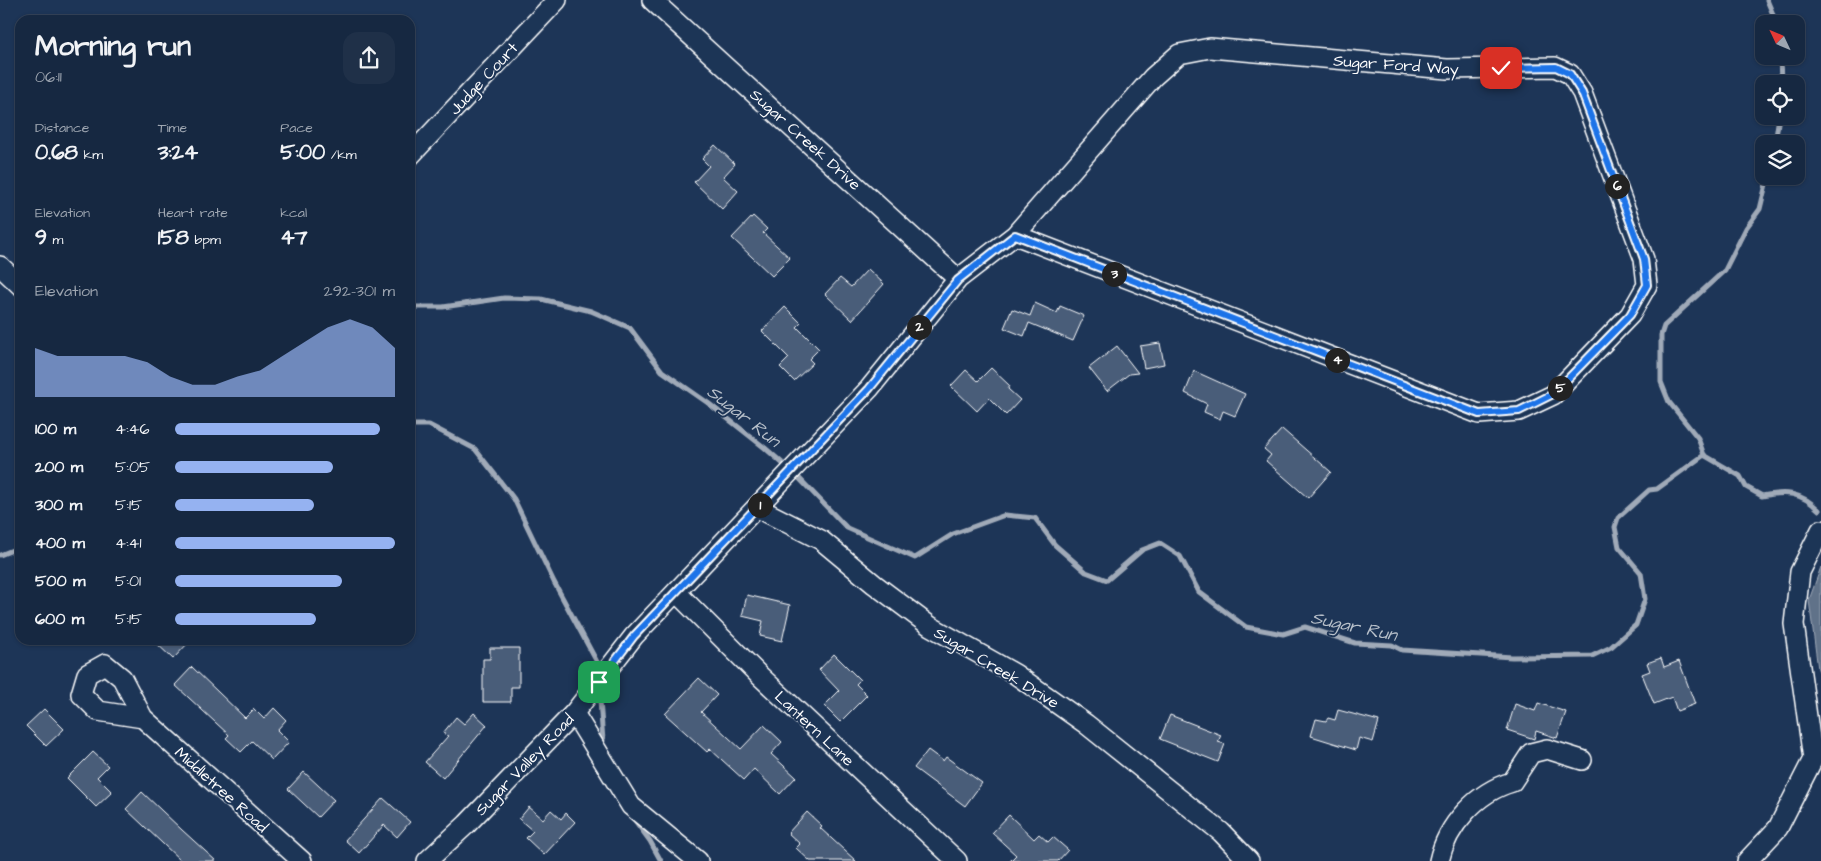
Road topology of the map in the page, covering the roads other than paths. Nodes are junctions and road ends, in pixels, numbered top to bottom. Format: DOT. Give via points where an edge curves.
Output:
graph roads {
  1 [pos="556,0"];
  2 [pos="652,0"];
  3 [pos="415,151"];
  4 [pos="1015,235"];
  5 [pos="0,266"];
  6 [pos="15,280"];
  7 [pos="958,280"];
  8 [pos="810,452"];
  9 [pos="758,508"];
  10 [pos="1821,530"];
  11 [pos="676,592"];
  12 [pos="574,713"];
  13 [pos="143,718"];
  14 [pos="1582,760"];
  15 [pos="1817,760"];
  16 [pos="302,861"];
  17 [pos="427,861"];
  18 [pos="698,861"];
  19 [pos="957,861"];
  20 [pos="1250,861"];
  21 [pos="1439,861"];
  22 [pos="1747,861"];
  1 -- 3 [label="street, Judge Court"];
  2 -- 7 [label="street, Sugar Creek Drive"];
  4 -- 4 [label="street, Sugar Ford Way" via="1479,414 1519,411 1553,394 1630,315 1647,285 1644,259 1582,93 1570,74 1556,67 1447,69 1210,48 1179,54 1154,77"];
  4 -- 7 [label="street, Sugar Ford Way"];
  5 -- 6 [label="street"];
  7 -- 8 [label="street, Sugar Ford Way" via="869,389"];
  8 -- 9 [label="street, Sugar Valley Road"];
  9 -- 11 [label="street, Sugar Valley Road"];
  9 -- 20 [label="street, Sugar Creek Drive" via="821,540 930,626 1015,674 1086,724 1221,832"];
  10 -- 15 [label="street" via="1800,572 1794,624"];
  11 -- 12 [label="street, Sugar Valley Road" via="634,636"];
  11 -- 19 [label="street, Lantern Lane" via="766,682"];
  12 -- 17 [label="street, Sugar Valley Road"];
  12 -- 18 [label="street" via="631,806"];
  13 -- 16 [label="street, Middletree Road"];
  14 -- 21 [label="street" via="1547,748 1531,753 1512,782 1496,786 1472,805 1442,845"];
  15 -- 22 [label="street" via="1778,828"];
}
